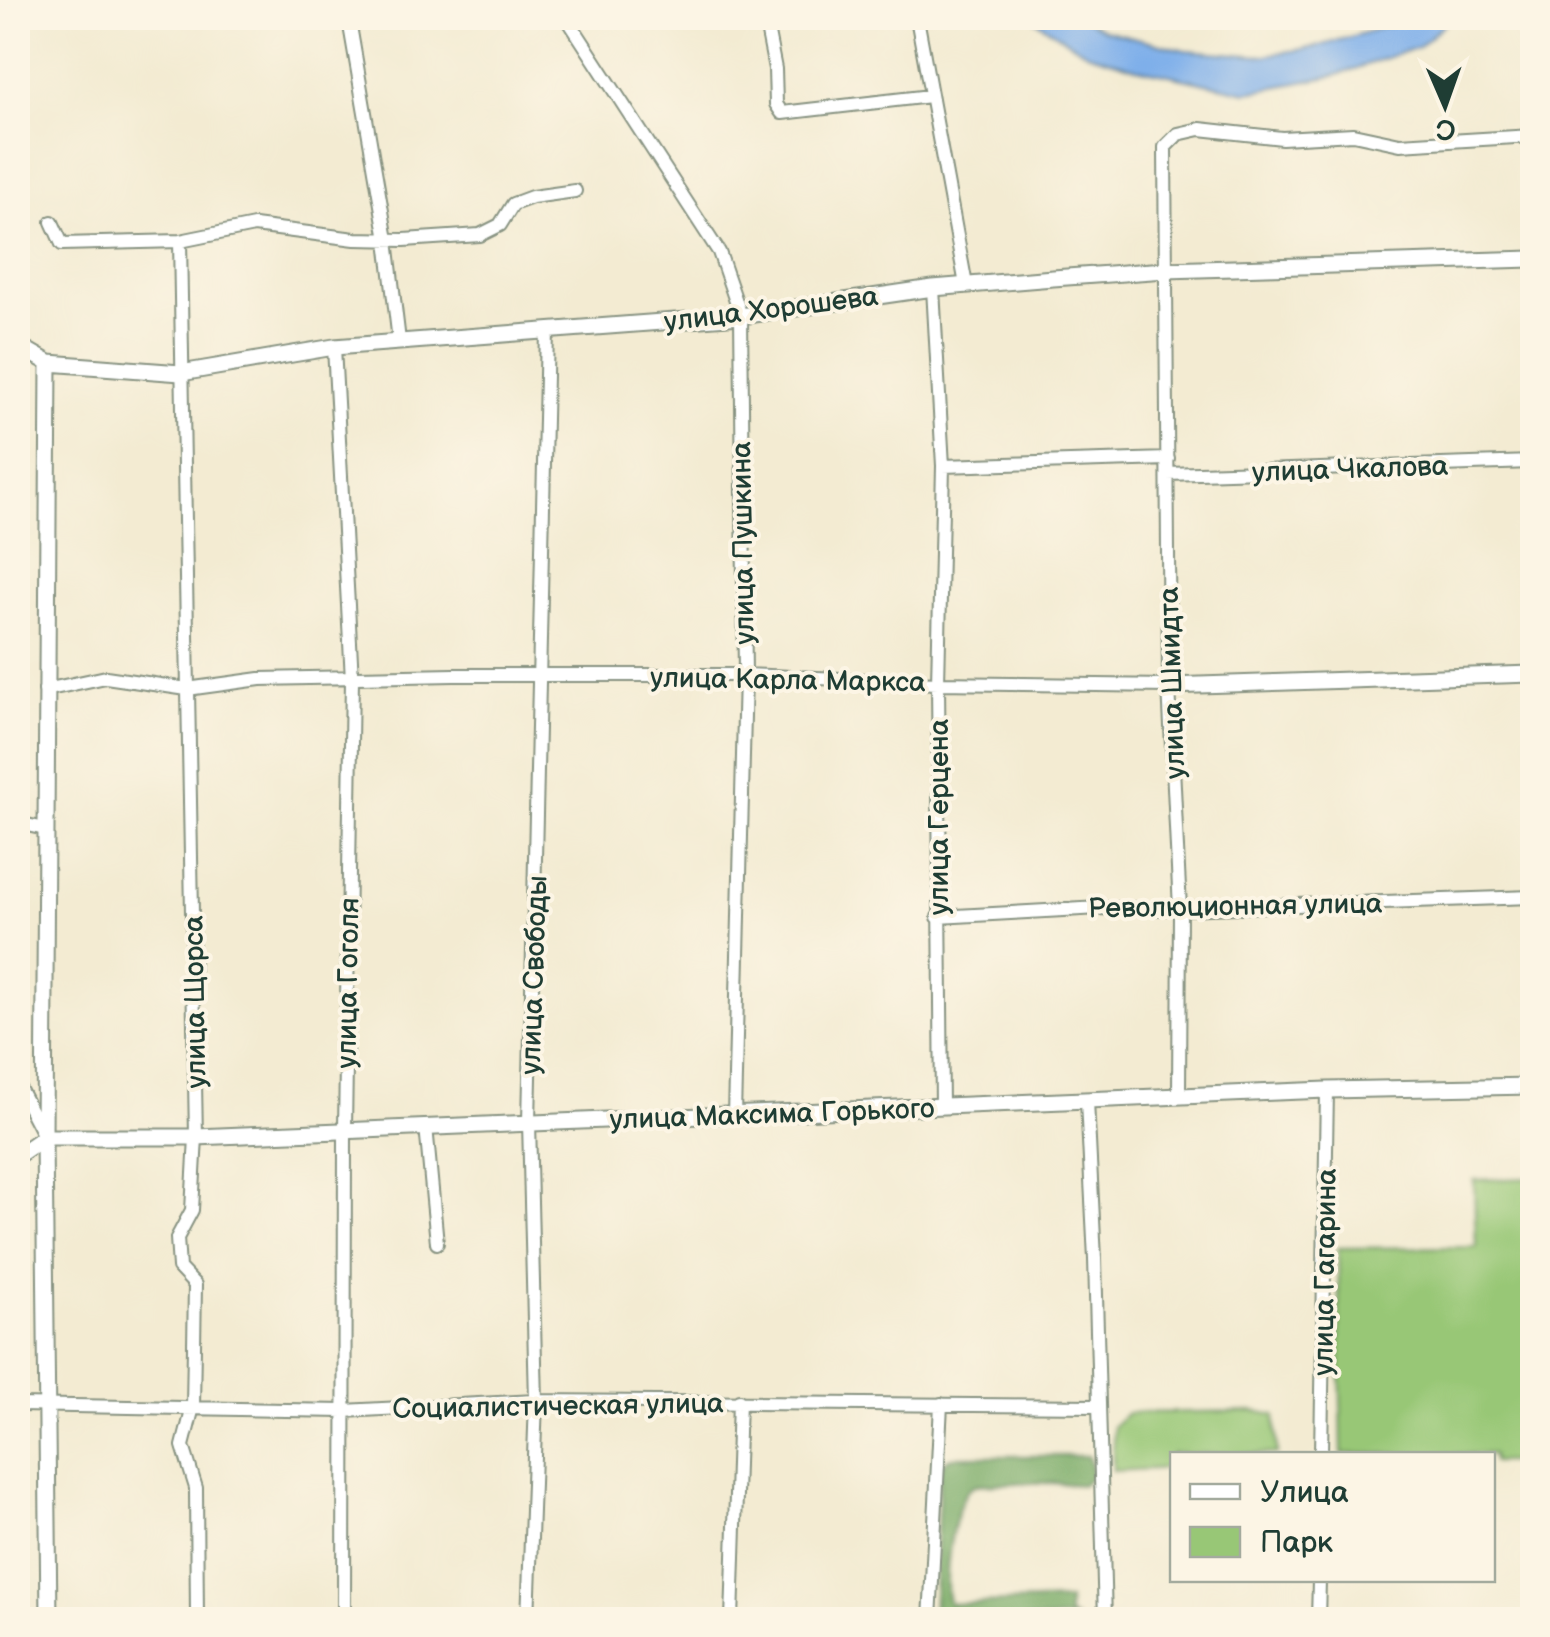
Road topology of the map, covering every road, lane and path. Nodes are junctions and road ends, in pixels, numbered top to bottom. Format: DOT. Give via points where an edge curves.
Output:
graph roads {
  1 [pos="568,18"];
  2 [pos="765,18"];
  3 [pos="916,18"];
  4 [pos="349,20"];
  5 [pos="930,96"];
  6 [pos="1532,136"];
  7 [pos="575,191"];
  8 [pos="52,222"];
  9 [pos="386,240"];
  10 [pos="180,241"];
  11 [pos="1532,259"];
  12 [pos="1166,270"];
  13 [pos="966,285"];
  14 [pos="933,288"];
  15 [pos="740,316"];
  16 [pos="547,331"];
  17 [pos="399,341"];
  18 [pos="18,345"];
  19 [pos="334,347"];
  20 [pos="49,363"];
  21 [pos="181,373"];
  22 [pos="1532,462"];
  23 [pos="943,466"];
  24 [pos="1168,466"];
  25 [pos="1532,674"];
  26 [pos="745,675"];
  27 [pos="541,676"];
  28 [pos="352,679"];
  29 [pos="938,683"];
  30 [pos="1169,686"];
  31 [pos="187,688"];
  32 [pos="46,690"];
  33 [pos="18,822"];
  34 [pos="45,829"];
  35 [pos="1532,898"];
  36 [pos="1180,910"];
  37 [pos="938,917"];
  38 [pos="18,1086"];
  39 [pos="1532,1086"];
  40 [pos="1326,1090"];
  41 [pos="1179,1096"];
  42 [pos="1087,1100"];
  43 [pos="942,1107"];
  44 [pos="734,1116"];
  45 [pos="529,1122"];
  46 [pos="426,1126"];
  47 [pos="346,1130"];
  48 [pos="44,1136"];
  49 [pos="196,1137"];
  50 [pos="18,1155"];
  51 [pos="437,1243"];
  52 [pos="536,1401"];
  53 [pos="738,1402"];
  54 [pos="942,1404"];
  55 [pos="18,1406"];
  56 [pos="49,1406"];
  57 [pos="1099,1406"];
  58 [pos="193,1408"];
  59 [pos="344,1411"];
  60 [pos="1321,1452"];
  61 [pos="1319,1582"];
  62 [pos="49,1620"];
  63 [pos="198,1620"];
  64 [pos="344,1620"];
  65 [pos="528,1620"];
  66 [pos="732,1620"];
  67 [pos="930,1620"];
  68 [pos="1105,1620"];
  69 [pos="1318,1620"];
  1 -- 15 [label="street, улица Пушкина" via="719,252"];
  2 -- 5 [label="street" via="782,113"];
  3 -- 5 [label="street"];
  4 -- 9 [label="street"];
  5 -- 13 [label="street"];
  6 -- 12 [label="street, улица Шмидта" via="1400,144 1352,134 1178,134 1165,147"];
  7 -- 9 [label="street" via="514,204 500,225 480,236"];
  8 -- 10 [label="street" via="62,244"];
  9 -- 10 [label="street" via="254,226"];
  9 -- 17 [label="street"];
  10 -- 21 [label="street, улица Щорса"];
  11 -- 12 [label="street, улица Хорошева"];
  12 -- 13 [label="street, улица Хорошева"];
  12 -- 24 [label="street, улица Шмидта"];
  13 -- 14 [label="street, улица Хорошева"];
  14 -- 15 [label="street, улица Хорошева"];
  14 -- 23 [label="street, улица Герцена"];
  15 -- 16 [label="street, улица Хорошева"];
  15 -- 26 [label="street, улица Пушкина"];
  16 -- 17 [label="street, улица Хорошева"];
  16 -- 27 [label="street, улица Свободы"];
  17 -- 19 [label="street, улица Хорошева"];
  18 -- 20 [label="street, улица Хорошева"];
  19 -- 21 [label="street, улица Хорошева"];
  19 -- 28 [label="street, улица Гоголя"];
  20 -- 21 [label="street, улица Хорошева"];
  20 -- 32 [label="street"];
  21 -- 31 [label="street, улица Щорса"];
  22 -- 24 [label="street, улица Чкалова"];
  23 -- 24 [label="street, улица Чкалова"];
  23 -- 29 [label="street, улица Герцена"];
  24 -- 30 [label="street, улица Шмидта"];
  25 -- 30 [label="street, улица Карла Маркса"];
  26 -- 27 [label="street, улица Карла Маркса"];
  26 -- 29 [label="street, улица Карла Маркса"];
  26 -- 44 [label="street, улица Пушкина"];
  27 -- 28 [label="street, улица Карла Маркса"];
  27 -- 45 [label="street, улица Свободы"];
  28 -- 31 [label="street, улица Карла Маркса"];
  28 -- 47 [label="street, улица Гоголя"];
  29 -- 30 [label="street, улица Карла Маркса"];
  29 -- 37 [label="street, улица Герцена"];
  30 -- 36 [label="street, улица Шмидта"];
  31 -- 32 [label="street, улица Карла Маркса" via="106,676"];
  31 -- 49 [label="street, улица Щорса"];
  32 -- 34 [label="street"];
  33 -- 34 [label="street"];
  34 -- 48 [label="street"];
  35 -- 36 [label="street, Революционная улица"];
  36 -- 37 [label="street, Революционная улица"];
  36 -- 41 [label="street, улица Шмидта"];
  37 -- 43 [label="street, улица Герцена"];
  38 -- 48 [label="street"];
  39 -- 40 [label="street, улица Максима Горького"];
  40 -- 41 [label="street, улица Максима Горького"];
  40 -- 60 [label="street, улица Гагарина"];
  41 -- 42 [label="street, улица Максима Горького"];
  42 -- 43 [label="street, улица Максима Горького"];
  42 -- 57 [label="street"];
  43 -- 44 [label="street, улица Максима Горького"];
  44 -- 45 [label="street, улица Максима Горького"];
  45 -- 46 [label="street, улица Максима Горького"];
  45 -- 52 [label="street, улица Свободы"];
  46 -- 47 [label="street, улица Максима Горького"];
  46 -- 51 [label="street"];
  47 -- 49 [label="street, улица Максима Горького"];
  47 -- 59 [label="street, улица Гоголя"];
  48 -- 49 [label="street, улица Максима Горького"];
  48 -- 50 [label="street"];
  48 -- 56 [label="street"];
  49 -- 58 [label="street, улица Щорса" via="192,1210 177,1238 179,1268 195,1286"];
  52 -- 53 [label="street, Социалистическая улица"];
  52 -- 59 [label="street, Социалистическая улица"];
  52 -- 65 [label="street, улица Свободы"];
  53 -- 54 [label="street, Социалистическая улица"];
  53 -- 66 [label="street"];
  54 -- 57 [label="street, Социалистическая улица"];
  54 -- 67 [label="street"];
  55 -- 56 [label="street, Социалистическая улица"];
  56 -- 58 [label="street, Социалистическая улица"];
  56 -- 62 [label="street"];
  57 -- 68 [label="street"];
  58 -- 59 [label="street, Социалистическая улица"];
  58 -- 63 [label="street, улица Щорса" via="184,1446 196,1488"];
  59 -- 64 [label="street, улица Гоголя"];
  61 -- 69 [label="street"];
}
